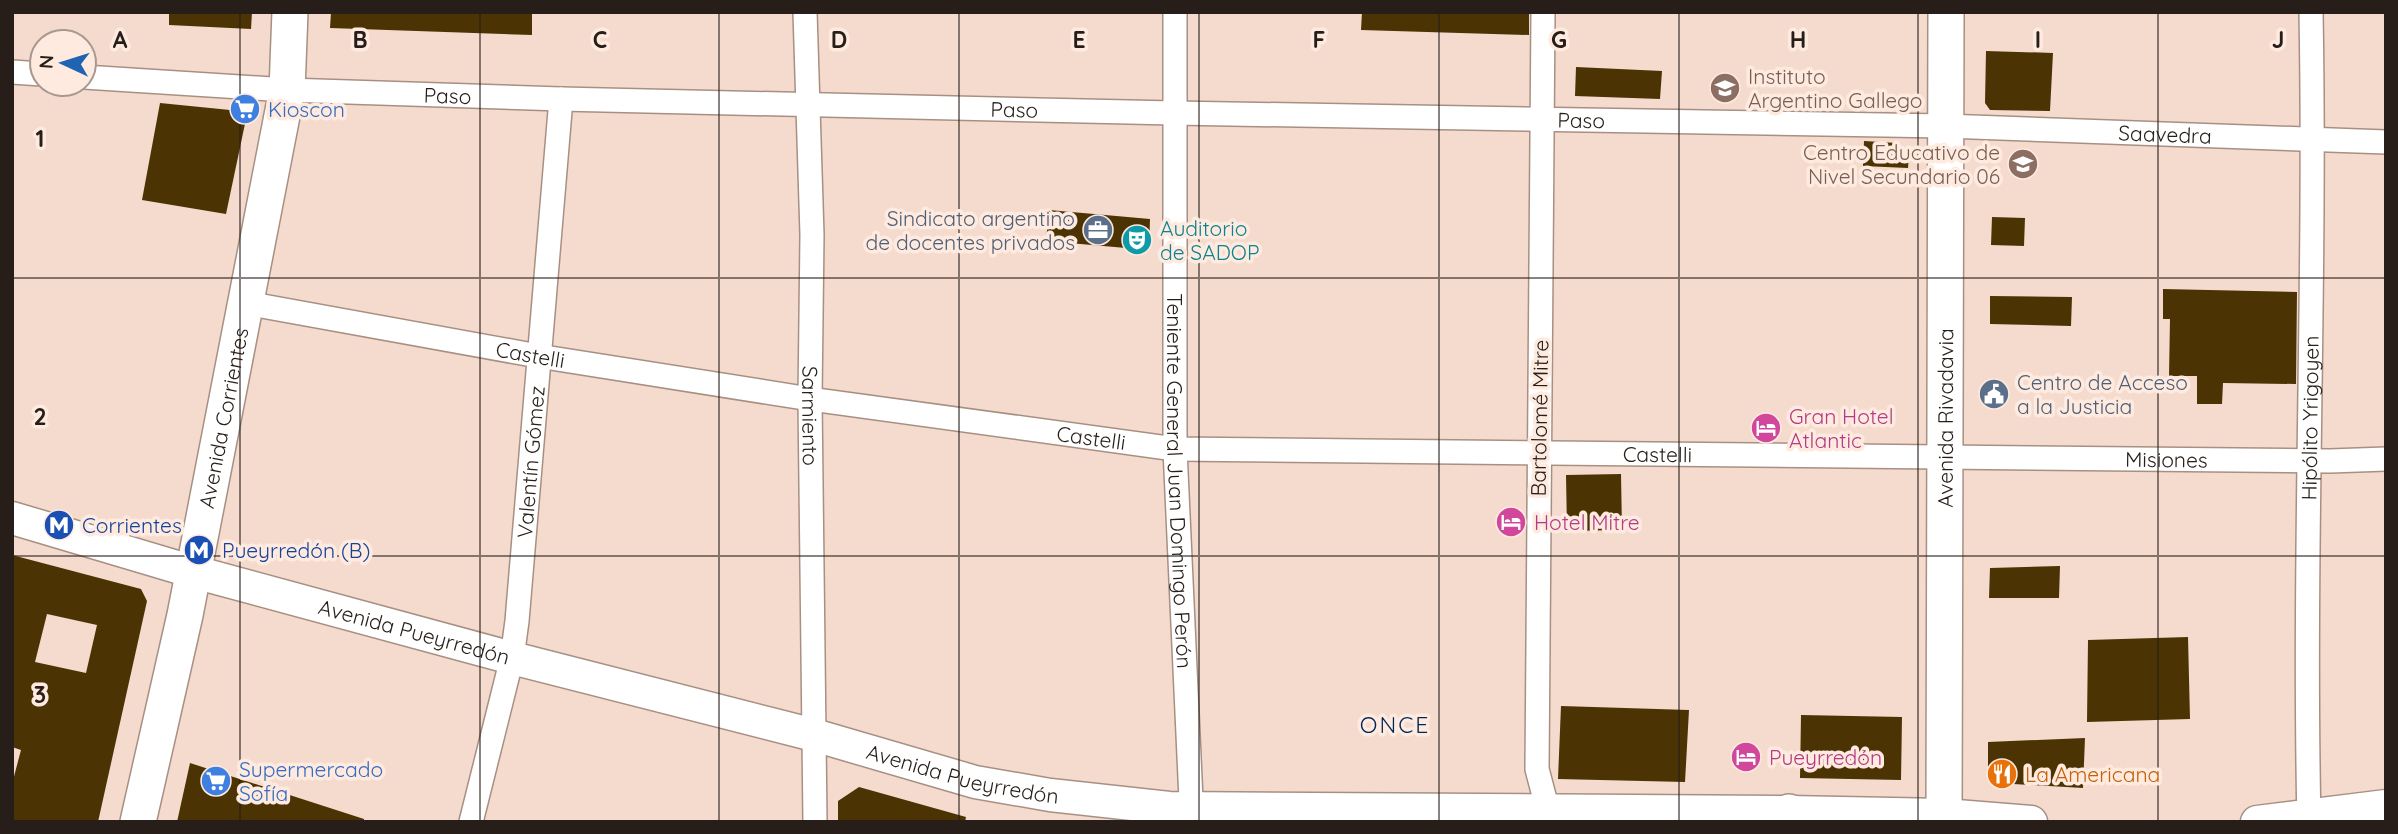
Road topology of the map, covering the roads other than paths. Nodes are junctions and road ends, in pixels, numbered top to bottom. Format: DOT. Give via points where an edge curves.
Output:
graph roads {
  1 [pos="290,12"];
  2 [pos="805,12"];
  3 [pos="1175,12"];
  4 [pos="1543,12"];
  5 [pos="1946,12"];
  6 [pos="2311,12"];
  7 [pos="98,78"];
  8 [pos="287,90"];
  9 [pos="561,99"];
  10 [pos="808,104"];
  11 [pos="1174,113"];
  12 [pos="1542,118"];
  13 [pos="1945,126"];
  14 [pos="2313,139"];
  15 [pos="2386,142"];
  16 [pos="246,303"];
  17 [pos="538,356"];
  18 [pos="810,400"];
  19 [pos="1175,449"];
  20 [pos="1539,454"];
  21 [pos="1945,458"];
  22 [pos="2386,459"];
  23 [pos="2308,461"];
  24 [pos="12,518"];
  25 [pos="194,572"];
  26 [pos="512,658"];
  27 [pos="814,735"];
  28 [pos="2386,806"];
  29 [pos="1192,815"];
  30 [pos="1549,817"];
  31 [pos="1800,817"];
  32 [pos="1944,818"];
  33 [pos="2309,819"];
  34 [pos="138,822"];
  35 [pos="471,822"];
  36 [pos="815,822"];
  37 [pos="2031,822"];
  38 [pos="2257,822"];
  1 -- 8 [label="main road, Avenida Corrientes"];
  2 -- 10 [label="street, Sarmiento"];
  3 -- 11 [label="street, Teniente General Juan Domingo Perón"];
  4 -- 12 [label="street, Bartolomé Mitre"];
  5 -- 13 [label="main road, Avenida Rivadavia"];
  6 -- 14 [label="street, Hipólito Yrigoyen"];
  7 -- 8 [label="street, Paso"];
  8 -- 9 [label="street, Paso"];
  8 -- 16 [label="main road, Avenida Corrientes"];
  9 -- 10 [label="street, Paso"];
  9 -- 17 [label="street, Valentín Gómez"];
  10 -- 11 [label="street, Paso"];
  10 -- 18 [label="street, Sarmiento"];
  11 -- 12 [label="street, Paso"];
  11 -- 19 [label="street, Teniente General Juan Domingo Perón"];
  12 -- 13 [label="street, Paso"];
  12 -- 20 [label="street, Bartolomé Mitre"];
  13 -- 14 [label="street, Saavedra"];
  13 -- 21 [label="main road, Avenida Rivadavia"];
  14 -- 15 [label="street, Saavedra"];
  14 -- 23 [label="street, Hipólito Yrigoyen"];
  16 -- 17 [label="street, Castelli"];
  16 -- 25 [label="main road, Avenida Corrientes"];
  17 -- 18 [label="street, Castelli"];
  17 -- 26 [label="street, Valentín Gómez"];
  18 -- 19 [label="street, Castelli"];
  18 -- 27 [label="street, Sarmiento"];
  19 -- 20 [label="street, Castelli"];
  19 -- 29 [label="street, Teniente General Juan Domingo Perón"];
  20 -- 21 [label="street, Castelli"];
  20 -- 30 [label="street, Bartolomé Mitre" via="1537,769"];
  21 -- 23 [label="street, Misiones"];
  21 -- 32 [label="main road, Avenida Rivadavia"];
  22 -- 23 [label="street, Misiones"];
  23 -- 33 [label="street, Hipólito Yrigoyen"];
  24 -- 25 [label="main road, Avenida Pueyrredón"];
  25 -- 26 [label="main road, Avenida Pueyrredón"];
  25 -- 34 [label="main road, Avenida Corrientes"];
  26 -- 27 [label="main road, Avenida Pueyrredón"];
  26 -- 35 [label="street, Valentín Gómez"];
  27 -- 29 [label="main road, Avenida Pueyrredón" via="990,785"];
  27 -- 36 [label="street, Sarmiento"];
  28 -- 33 [label="main road"];
  29 -- 30 [label="main road, Avenida Pueyrredón"];
  30 -- 31 [label="main road, Avenida Pueyrredón"];
  31 -- 32 [label="main road, Avenida Pueyrredón"];
  32 -- 37 [label="main road, Avenida Pueyrredón"];
  33 -- 38 [label="main road"];
}
